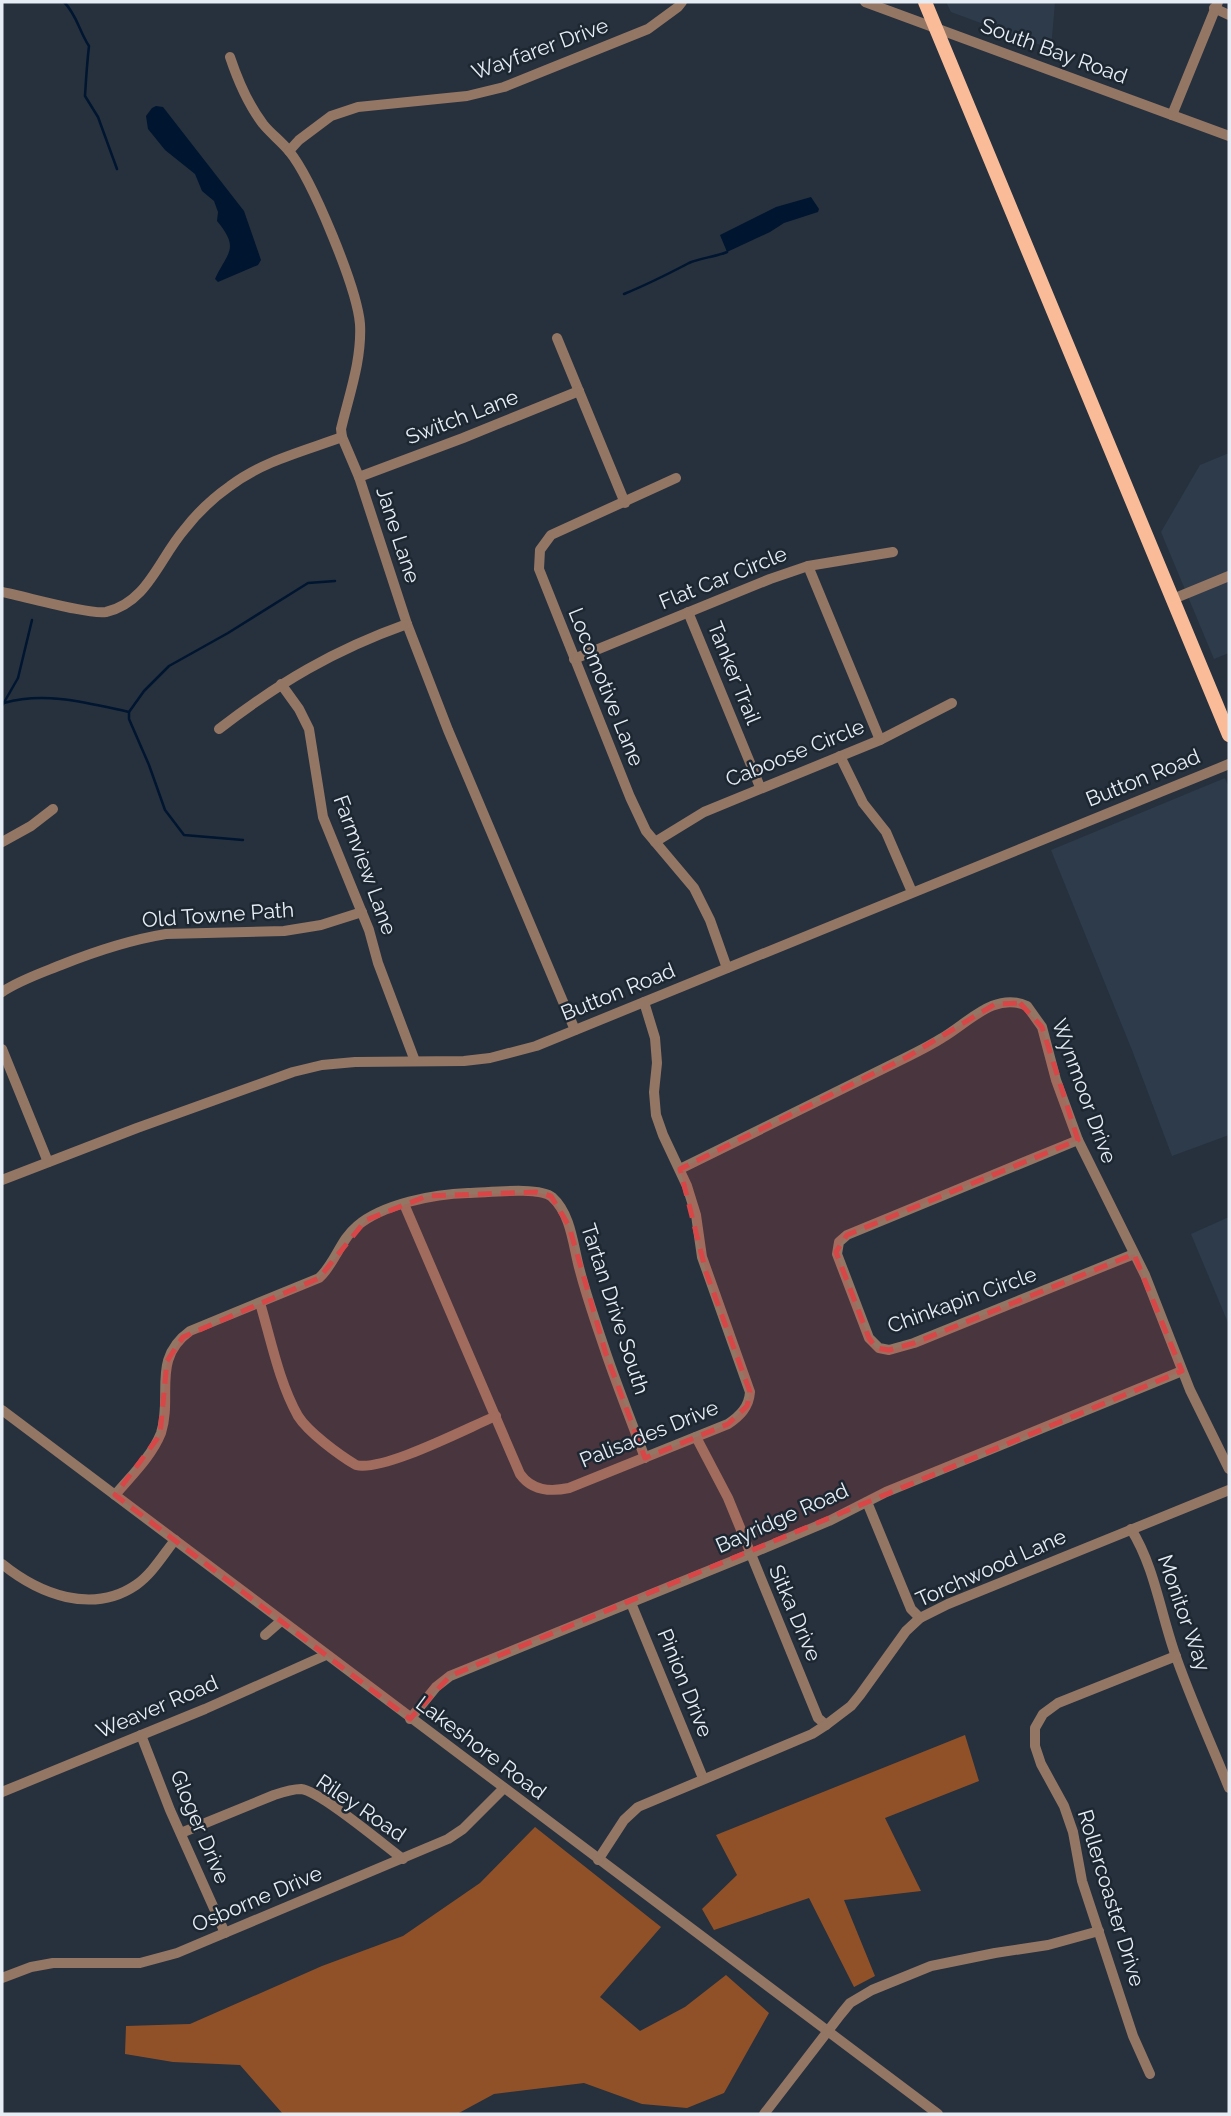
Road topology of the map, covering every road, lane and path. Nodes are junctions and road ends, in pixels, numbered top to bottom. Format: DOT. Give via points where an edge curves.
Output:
graph roads {
  1 [pos="682,2"];
  2 [pos="865,2"];
  3 [pos="925,2"];
  4 [pos="1216,5"];
  5 [pos="1229,15"];
  6 [pos="935,27"];
  7 [pos="230,57"];
  8 [pos="1172,115"];
  9 [pos="1229,136"];
  10 [pos="289,151"];
  11 [pos="557,338"];
  12 [pos="579,391"];
  13 [pos="342,437"];
  14 [pos="359,477"];
  15 [pos="676,478"];
  16 [pos="625,503"];
  17 [pos="892,552"];
  18 [pos="808,566"];
  19 [pos="1229,576"];
  20 [pos="2,592"];
  21 [pos="1173,599"];
  22 [pos="688,612"];
  23 [pos="407,624"];
  24 [pos="573,659"];
  25 [pos="281,684"];
  26 [pos="952,703"];
  27 [pos="219,729"];
  28 [pos="1229,735"];
  29 [pos="880,740"];
  30 [pos="840,756"];
  31 [pos="1229,764"];
  32 [pos="760,788"];
  33 [pos="53,809"];
  34 [pos="2,842"];
  35 [pos="655,842"];
  36 [pos="912,892"];
  37 [pos="362,912"];
  38 [pos="727,968"];
  39 [pos="2,992"];
  40 [pos="645,1002"];
  41 [pos="575,1030"];
  42 [pos="2,1049"];
  43 [pos="415,1061"];
  44 [pos="1078,1140"];
  45 [pos="48,1162"];
  46 [pos="680,1170"];
  47 [pos="2,1180"];
  48 [pos="404,1204"];
  49 [pos="1135,1254"];
  50 [pos="260,1303"];
  51 [pos="1182,1371"];
  52 [pos="2,1410"];
  53 [pos="496,1416"];
  54 [pos="696,1437"];
  55 [pos="645,1458"];
  56 [pos="1229,1469"];
  57 [pos="1229,1490"];
  58 [pos="115,1495"];
  59 [pos="867,1502"];
  60 [pos="1131,1529"];
  61 [pos="175,1540"];
  62 [pos="750,1554"];
  63 [pos="2,1564"];
  64 [pos="631,1603"];
  65 [pos="920,1618"];
  66 [pos="281,1621"];
  67 [pos="265,1635"];
  68 [pos="326,1655"];
  69 [pos="1176,1656"];
  70 [pos="410,1718"];
  71 [pos="826,1725"];
  72 [pos="141,1735"];
  73 [pos="703,1778"];
  74 [pos="1229,1788"];
  75 [pos="503,1789"];
  76 [pos="2,1792"];
  77 [pos="181,1833"];
  78 [pos="402,1859"];
  79 [pos="598,1860"];
  80 [pos="1099,1931"];
  81 [pos="225,1933"];
  82 [pos="2,1978"];
  83 [pos="828,2031"];
  84 [pos="1150,2074"];
  85 [pos="764,2114"];
  86 [pos="938,2114"];
  1 -- 10 [label="street, Wayfarer Drive" via="648,29 504,87 467,96 358,107 331,116"];
  2 -- 6 [label="street, South Bay Road"];
  3 -- 6 [label="main road"];
  4 -- 5 [label="street"];
  4 -- 8 [label="street"];
  6 -- 8 [label="street, South Bay Road"];
  6 -- 21 [label="main road"];
  7 -- 10 [label="street" via="242,91 263,124"];
  8 -- 9 [label="street, South Bay Road"];
  10 -- 13 [label="street" via="328,228 360,323 358,359"];
  11 -- 12 [label="street"];
  12 -- 14 [label="street, Switch Lane"];
  12 -- 16 [label="street"];
  13 -- 14 [label="street, Jane Lane"];
  13 -- 20 [label="street" via="267,464 231,485 184,530 141,594 121,607 96,612"];
  14 -- 23 [label="street, Jane Lane"];
  15 -- 16 [label="street, Locomotive Lane"];
  16 -- 24 [label="street, Locomotive Lane" via="551,535 540,550 539,569"];
  17 -- 18 [label="street, Flat Car Circle"];
  18 -- 22 [label="street, Flat Car Circle"];
  18 -- 29 [label="street"];
  19 -- 21 [label="street"];
  21 -- 28 [label="main road"];
  22 -- 24 [label="street, Flat Car Circle"];
  22 -- 32 [label="street, Tanker Trail"];
  23 -- 25 [label="street" via="333,654"];
  23 -- 41 [label="street, Jane Lane"];
  24 -- 35 [label="street, Locomotive Lane" via="630,797"];
  25 -- 27 [label="street"];
  25 -- 37 [label="street, Farmview Lane" via="309,729 323,817"];
  26 -- 29 [label="street, Caboose Circle"];
  29 -- 30 [label="street, Caboose Circle"];
  30 -- 32 [label="street, Caboose Circle"];
  30 -- 36 [label="street" via="863,803 886,832"];
  31 -- 36 [label="street, Button Road"];
  32 -- 35 [label="street, Caboose Circle" via="704,812"];
  33 -- 34 [label="street"];
  35 -- 38 [label="street, Locomotive Lane" via="694,888"];
  36 -- 38 [label="street, Button Road"];
  37 -- 39 [label="street, Old Towne Path" via="305,929 149,936 115,944"];
  37 -- 43 [label="street, Farmview Lane"];
  38 -- 40 [label="street, Button Road"];
  40 -- 41 [label="street, Button Road"];
  40 -- 46 [label="street, Palisades Drive" via="655,1038 656,1115"];
  41 -- 43 [label="street, Button Road" via="490,1058"];
  42 -- 45 [label="street"];
  43 -- 45 [label="street, Button Road" via="333,1064 293,1072"];
  44 -- 46 [label="street, Wynmoor Drive" via="1042,1027 1027,1006 1007,1001 985,1009 907,1057"];
  44 -- 49 [label="street, Wynmoor Drive"];
  44 -- 49 [label="street, Chinkapin Circle" via="839,1242 837,1254 869,1338 879,1349 914,1343"];
  45 -- 47 [label="street, Button Road"];
  46 -- 54 [label="street, Palisades Drive" via="696,1215 704,1264 750,1392 747,1406 735,1419"];
  48 -- 50 [label="street" via="356,1227 319,1278"];
  48 -- 53 [label="street, Palisades Drive"];
  48 -- 55 [label="street, Tartan Drive South" via="452,1194 536,1192 551,1196 569,1226 606,1354"];
  49 -- 51 [label="street, Wynmoor Drive"];
  50 -- 53 [label="street" via="299,1418 356,1465 384,1463"];
  50 -- 58 [label="street" via="190,1331 173,1349 166,1371 160,1435 145,1461"];
  51 -- 56 [label="street, Wynmoor Drive"];
  51 -- 59 [label="street, Bayridge Road"];
  52 -- 58 [label="street, Lakeshore Road"];
  53 -- 55 [label="street, Palisades Drive" via="520,1474 530,1485 545,1490 569,1488"];
  54 -- 55 [label="street, Palisades Drive"];
  54 -- 62 [label="street, Sitka Drive" via="729,1498"];
  57 -- 60 [label="street, Torchwood Lane"];
  58 -- 61 [label="street, Lakeshore Road"];
  59 -- 62 [label="street, Bayridge Road"];
  59 -- 65 [label="street" via="911,1609"];
  60 -- 65 [label="street, Torchwood Lane"];
  60 -- 69 [label="street, Monitor Way" via="1156,1586"];
  61 -- 63 [label="street" via="137,1584 102,1598 57,1596"];
  61 -- 66 [label="street, Lakeshore Road"];
  62 -- 64 [label="street, Bayridge Road"];
  62 -- 71 [label="street, Sitka Drive" via="818,1718"];
  64 -- 70 [label="street, Bayridge Road" via="450,1676"];
  64 -- 73 [label="street, Pinion Drive"];
  65 -- 71 [label="street, Torchwood Lane" via="906,1630 860,1695"];
  66 -- 67 [label="street"];
  66 -- 68 [label="street, Lakeshore Road"];
  68 -- 70 [label="street, Lakeshore Road"];
  68 -- 72 [label="street, Weaver Road"];
  69 -- 74 [label="street, Monitor Way"];
  69 -- 80 [label="street, Rollercoaster Drive" via="1058,1703 1043,1714 1035,1728 1035,1746 1073,1832"];
  70 -- 75 [label="street, Lakeshore Road"];
  71 -- 73 [label="street, Torchwood Lane"];
  72 -- 76 [label="street, Weaver Road"];
  72 -- 77 [label="street, Gloger Drive"];
  73 -- 79 [label="street, Torchwood Lane" via="638,1807"];
  75 -- 78 [label="street, Osborne Drive" via="463,1829"];
  75 -- 79 [label="street, Lakeshore Road"];
  77 -- 78 [label="street, Riley Road" via="287,1790 303,1789"];
  77 -- 81 [label="street, Gloger Drive"];
  78 -- 81 [label="street, Osborne Drive"];
  79 -- 83 [label="street, Lakeshore Road"];
  80 -- 83 [label="street" via="931,1966 850,2003"];
  80 -- 84 [label="street, Rollercoaster Drive"];
  81 -- 82 [label="street, Osborne Drive" via="149,1961 53,1963"];
  83 -- 85 [label="street"];
  83 -- 86 [label="street, Lakeshore Road"];
}
